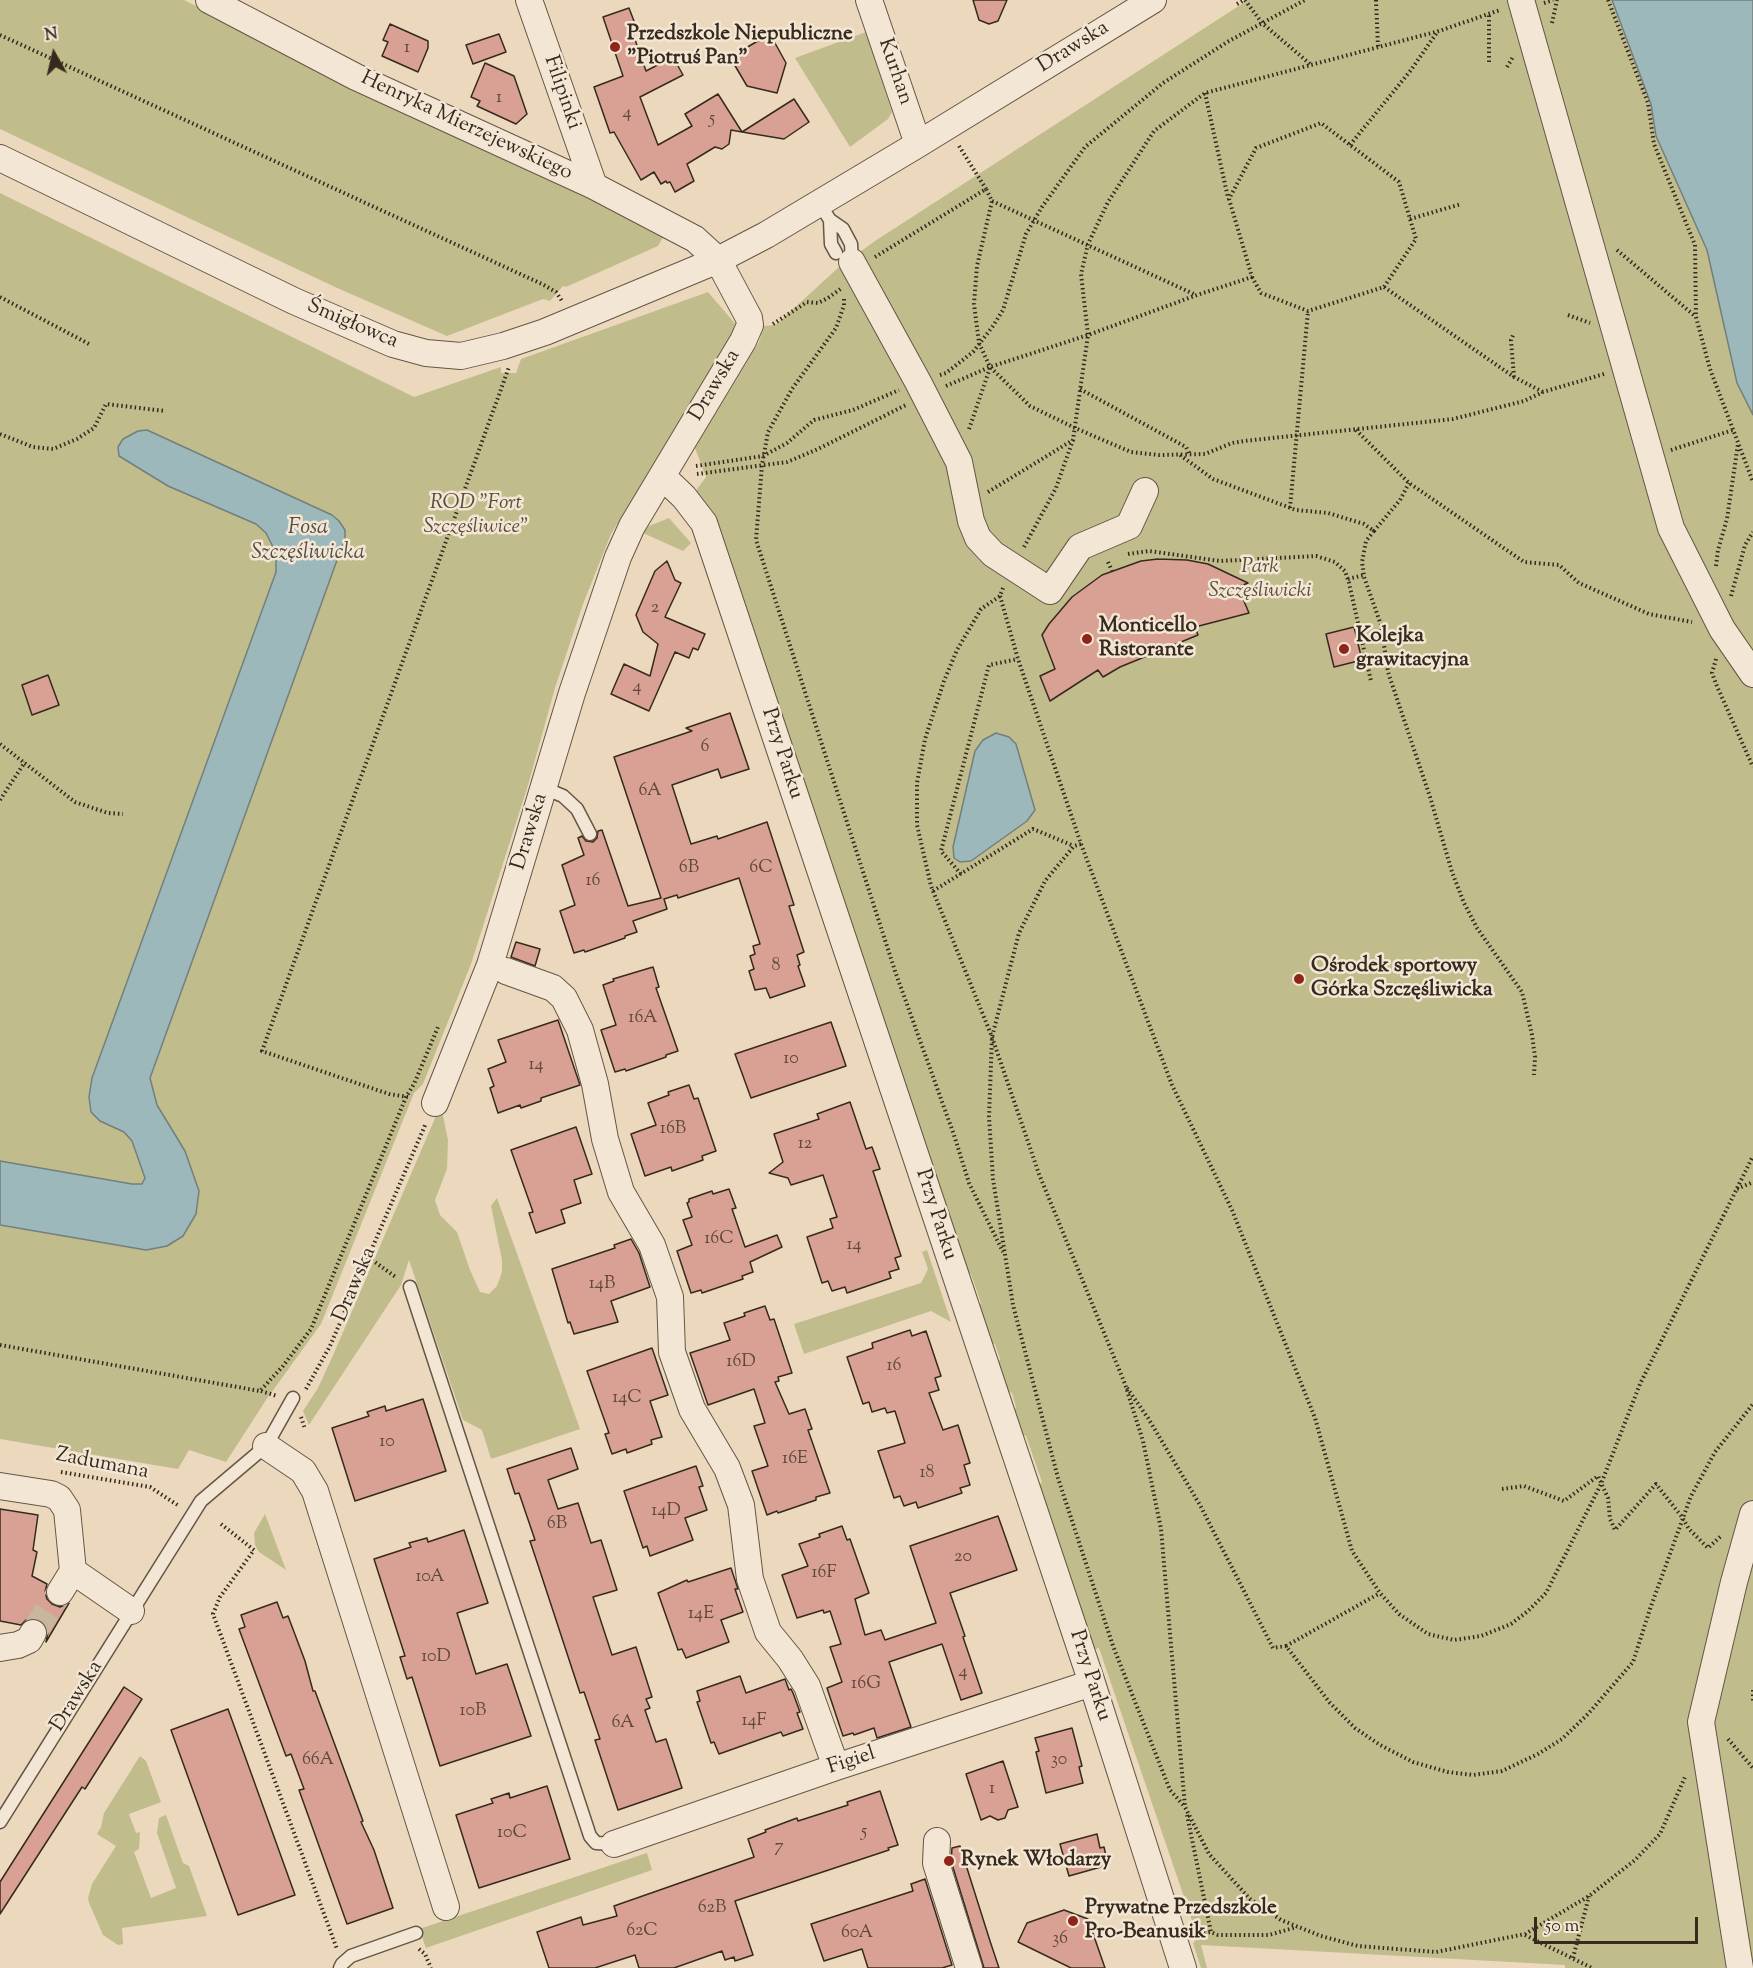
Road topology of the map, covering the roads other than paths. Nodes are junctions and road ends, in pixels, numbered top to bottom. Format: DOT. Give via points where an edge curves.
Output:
graph roads {
  1 [pos="209,0"];
  2 [pos="529,0"];
  3 [pos="869,0"];
  4 [pos="1154,0"];
  5 [pos="1521,2"];
  6 [pos="918,144"];
  7 [pos="0,158"];
  8 [pos="594,186"];
  9 [pos="824,212"];
  10 [pos="718,260"];
  11 [pos="845,260"];
  12 [pos="662,476"];
  13 [pos="1145,491"];
  14 [pos="1753,674"];
  15 [pos="544,788"];
  16 [pos="590,834"];
  17 [pos="498,968"];
  18 [pos="424,1100"];
  19 [pos="410,1287"];
  20 [pos="293,1398"];
  21 [pos="266,1446"];
  22 [pos="0,1486"];
  23 [pos="1753,1514"];
  24 [pos="131,1611"];
  25 [pos="33,1633"];
  26 [pos="0,1648"];
  27 [pos="1092,1683"];
  28 [pos="836,1767"];
  29 [pos="0,1822"];
  30 [pos="937,1841"];
  31 [pos="614,1844"];
  32 [pos="446,1907"];
  33 [pos="416,1933"];
  34 [pos="340,1968"];
  35 [pos="969,1968"];
  36 [pos="1183,1968"];
  37 [pos="1740,1968"];
  1 -- 8 [label="street, Henryka Mierzejewskiego" via="356,77"];
  2 -- 8 [label="street, Filipinki"];
  3 -- 6 [label="street, Kurhan"];
  4 -- 6 [label="street, Drawska"];
  5 -- 14 [label="street" via="1671,528 1722,629"];
  6 -- 9 [label="street, Drawska"];
  7 -- 10 [label="street, Śmigłowca" via="294,301 393,344 426,353 461,356 503,346"];
  8 -- 10 [label="street, Henryka Mierzejewskiego" via="695,238"];
  9 -- 10 [label="street, Drawska"];
  9 -- 11 [label="lane"];
  9 -- 11 [label="lane" via="843,230"];
  10 -- 12 [label="street, Drawska" via="747,312 750,325"];
  11 -- 13 [label="street" via="959,462 971,521 978,538 993,554 1050,591 1080,546 1129,526"];
  12 -- 15 [label="street, Drawska" via="632,526 606,589"];
  12 -- 27 [label="street, Przy Parku" via="684,496 704,523"];
  15 -- 16 [label="lane" via="563,796 577,809"];
  15 -- 17 [label="street, Drawska"];
  17 -- 18 [label="street, Drawska"];
  17 -- 28 [label="street" via="553,988 564,998 580,1030 621,1192 652,1245 670,1297 672,1352 692,1409 727,1468 741,1505 750,1579 768,1632 807,1686"];
  19 -- 31 [label="lane" via="590,1836 597,1843"];
  20 -- 21 [label="lane, Drawska"];
  21 -- 24 [label="lane, Drawska" via="201,1501"];
  21 -- 32 [label="street" via="303,1471 315,1491"];
  22 -- 24 [label="street" via="58,1498 67,1510 66,1581"];
  23 -- 37 [label="street" via="1701,1722"];
  24 -- 29 [label="lane, Drawska"];
  25 -- 26 [label="street" via="18,1645"];
  27 -- 28 [label="street, Figiel"];
  27 -- 36 [label="street, Przy Parku"];
  28 -- 31 [label="street, Figiel"];
  30 -- 35 [label="street" via="936,1863"];
  33 -- 34 [label="lane" via="351,1956"];
}
